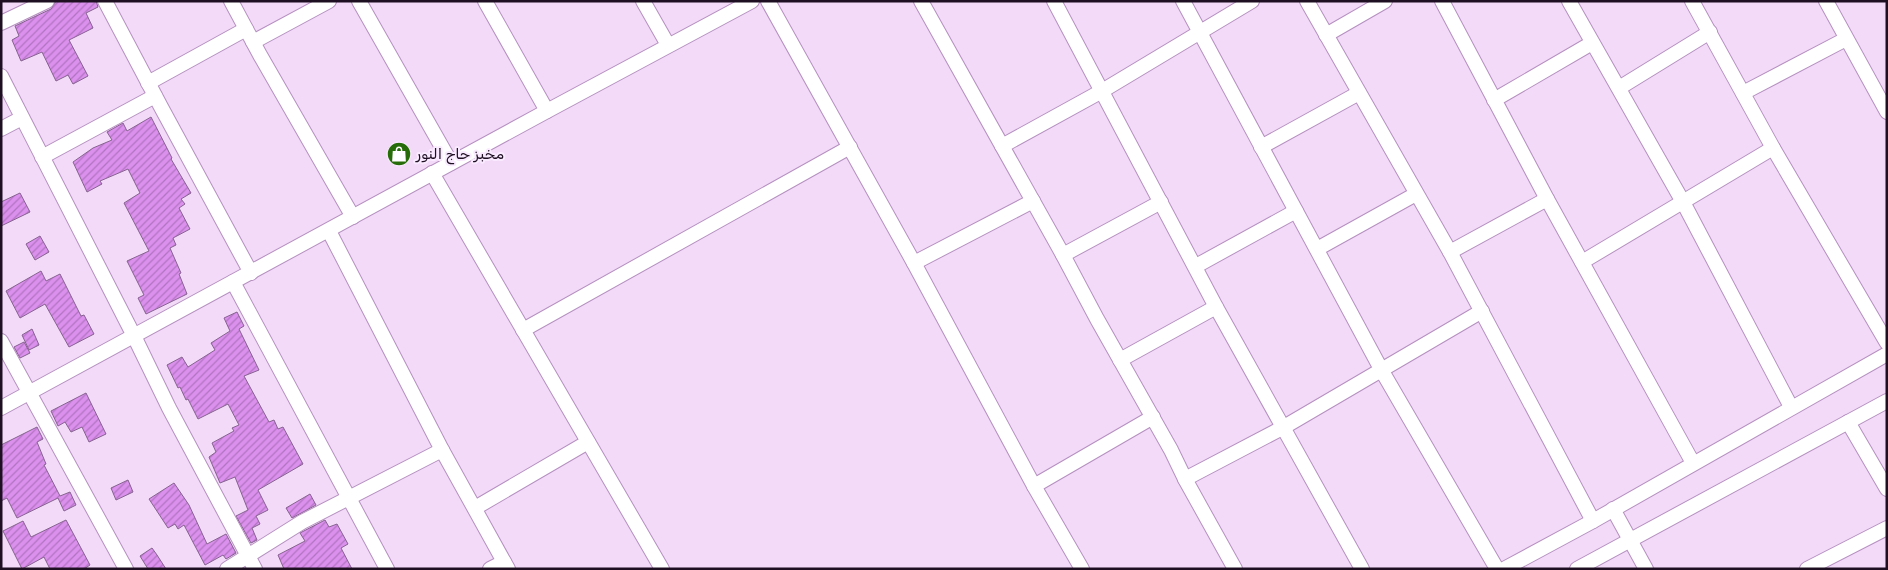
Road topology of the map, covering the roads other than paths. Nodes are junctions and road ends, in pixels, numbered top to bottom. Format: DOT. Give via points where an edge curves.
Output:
graph roads {
  1 [pos="47,1"];
  2 [pos="105,1"];
  3 [pos="231,1"];
  4 [pos="329,1"];
  5 [pos="359,1"];
  6 [pos="485,1"];
  7 [pos="643,1"];
  8 [pos="752,1"];
  9 [pos="768,1"];
  10 [pos="921,1"];
  11 [pos="1054,1"];
  12 [pos="1183,1"];
  13 [pos="1252,1"];
  14 [pos="1307,1"];
  15 [pos="1385,1"];
  16 [pos="1442,1"];
  17 [pos="1569,1"];
  18 [pos="1692,1"];
  19 [pos="1826,1"];
  20 [pos="1,23"];
  21 [pos="246,29"];
  22 [pos="1200,32"];
  23 [pos="1710,32"];
  24 [pos="1326,35"];
  25 [pos="1846,39"];
  26 [pos="253,42"];
  27 [pos="1592,43"];
  28 [pos="668,45"];
  29 [pos="1,76"];
  30 [pos="148,83"];
  31 [pos="1880,87"];
  32 [pos="1619,88"];
  33 [pos="1102,92"];
  34 [pos="1359,93"];
  35 [pos="1743,94"];
  36 [pos="155,96"];
  37 [pos="1494,100"];
  38 [pos="547,111"];
  39 [pos="1887,112"];
  40 [pos="22,118"];
  41 [pos="1,129"];
  42 [pos="1002,146"];
  43 [pos="850,147"];
  44 [pos="1260,147"];
  45 [pos="1773,148"];
  46 [pos="42,157"];
  47 [pos="451,163"];
  48 [pos="432,173"];
  49 [pos="1416,194"];
  50 [pos="1547,199"];
  51 [pos="1033,201"];
  52 [pos="1161,202"];
  53 [pos="1683,202"];
  54 [pos="1296,211"];
  55 [pos="353,217"];
  56 [pos="329,230"];
  57 [pos="1317,249"];
  58 [pos="1450,252"];
  59 [pos="1063,255"];
  60 [pos="1582,262"];
  61 [pos="914,263"];
  62 [pos="1196,266"];
  63 [pos="252,273"];
  64 [pos="233,282"];
  65 [pos="1216,307"];
  66 [pos="1482,311"];
  67 [pos="523,330"];
  68 [pos="134,336"];
  69 [pos="1,341"];
  70 [pos="1887,343"];
  71 [pos="1887,354"];
  72 [pos="1120,360"];
  73 [pos="1382,371"];
  74 [pos="29,393"];
  75 [pos="1887,401"];
  76 [pos="1791,407"];
  77 [pos="1,408"];
  78 [pos="1153,417"];
  79 [pos="1848,422"];
  80 [pos="1284,426"];
  81 [pos="588,442"];
  82 [pos="442,450"];
  83 [pos="1692,463"];
  84 [pos="1185,479"];
  85 [pos="1034,486"];
  86 [pos="1887,489"];
  87 [pos="349,497"];
  88 [pos="475,508"];
  89 [pos="1613,509"];
  90 [pos="1593,520"];
  91 [pos="1887,528"];
  92 [pos="1630,540"];
  93 [pos="252,563"];
  94 [pos="506,565"];
  95 [pos="126,569"];
  96 [pos="227,569"];
  97 [pos="387,569"];
  98 [pos="490,569"];
  99 [pos="662,569"];
  100 [pos="1082,569"];
  101 [pos="1235,569"];
  102 [pos="1362,569"];
  103 [pos="1497,569"];
  104 [pos="1504,569"];
  105 [pos="1577,569"];
  106 [pos="1646,569"];
  107 [pos="1807,569"];
  1 -- 20 [label="street"];
  2 -- 30 [label="street"];
  3 -- 21 [label="street"];
  4 -- 26 [label="street"];
  5 -- 47 [label="street"];
  6 -- 38 [label="street"];
  7 -- 28 [label="street"];
  8 -- 28 [label="street"];
  9 -- 43 [label="street"];
  10 -- 42 [label="street"];
  11 -- 33 [label="street"];
  12 -- 22 [label="street"];
  13 -- 22 [label="street"];
  14 -- 24 [label="street"];
  15 -- 24 [label="street"];
  16 -- 37 [label="street"];
  17 -- 27 [label="street"];
  18 -- 23 [label="street"];
  19 -- 25 [label="street"];
  21 -- 26 [label="street"];
  21 -- 30 [label="street"];
  22 -- 33 [label="street"];
  22 -- 44 [label="street"];
  23 -- 32 [label="street"];
  23 -- 35 [label="street"];
  24 -- 34 [label="street"];
  25 -- 31 [label="street"];
  25 -- 35 [label="street"];
  26 -- 55 [label="street"];
  27 -- 32 [label="street"];
  27 -- 37 [label="street"];
  28 -- 38 [label="street"];
  29 -- 40 [label="street"];
  30 -- 36 [label="street"];
  31 -- 39 [label="street"];
  32 -- 53 [label="street"];
  33 -- 42 [label="street"];
  33 -- 52 [label="street"];
  34 -- 44 [label="street"];
  34 -- 49 [label="street"];
  35 -- 45 [label="street"];
  36 -- 46 [label="street"];
  36 -- 63 [label="street"];
  37 -- 50 [label="street"];
  38 -- 47 [label="street"];
  40 -- 41 [label="street"];
  40 -- 46 [label="street"];
  42 -- 51 [label="street"];
  43 -- 61 [label="street"];
  43 -- 67 [label="street"];
  44 -- 54 [label="street"];
  45 -- 53 [label="street"];
  45 -- 70 [label="street"];
  46 -- 68 [label="street"];
  47 -- 48 [label="street"];
  48 -- 55 [label="street"];
  48 -- 67 [label="street"];
  49 -- 57 [label="street"];
  49 -- 58 [label="street"];
  50 -- 58 [label="street"];
  50 -- 60 [label="street"];
  51 -- 59 [label="street"];
  51 -- 61 [label="street"];
  52 -- 59 [label="street"];
  52 -- 62 [label="street"];
  53 -- 60 [label="street"];
  53 -- 76 [label="street"];
  54 -- 57 [label="street"];
  54 -- 62 [label="street"];
  55 -- 56 [label="street"];
  56 -- 63 [label="street"];
  56 -- 82 [label="street"];
  57 -- 73 [label="street"];
  58 -- 66 [label="street"];
  59 -- 72 [label="street"];
  60 -- 83 [label="street"];
  61 -- 85 [label="street"];
  62 -- 65 [label="street"];
  63 -- 64 [label="street"];
  64 -- 68 [label="street"];
  64 -- 87 [label="street"];
  65 -- 72 [label="street"];
  65 -- 80 [label="street"];
  66 -- 73 [label="street"];
  66 -- 90 [label="street"];
  67 -- 81 [label="street"];
  68 -- 74 [label="street"];
  68 -- 93 [label="street"];
  69 -- 74 [label="street"];
  71 -- 76 [label="street"];
  72 -- 78 [label="street"];
  73 -- 80 [label="street"];
  73 -- 103 [label="street"];
  74 -- 77 [label="street"];
  74 -- 95 [label="street"];
  75 -- 79 [label="street"];
  76 -- 83 [label="street"];
  78 -- 84 [label="street"];
  78 -- 85 [label="street"];
  79 -- 86 [label="street"];
  79 -- 92 [label="street"];
  80 -- 84 [label="street"];
  80 -- 102 [label="street"];
  81 -- 88 [label="street"];
  81 -- 99 [label="street"];
  82 -- 87 [label="street"];
  82 -- 88 [label="street"];
  83 -- 89 [label="street"];
  84 -- 101 [label="street"];
  85 -- 100 [label="street"];
  87 -- 93 [label="street" via="281,534"];
  87 -- 97 [label="street"];
  88 -- 94 [label="street"];
  89 -- 90 [label="street"];
  89 -- 92 [label="street"];
  90 -- 104 [label="street"];
  91 -- 107 [label="street"];
  92 -- 105 [label="street"];
  92 -- 106 [label="street"];
  93 -- 96 [label="street"];
  94 -- 98 [label="street"];
}
